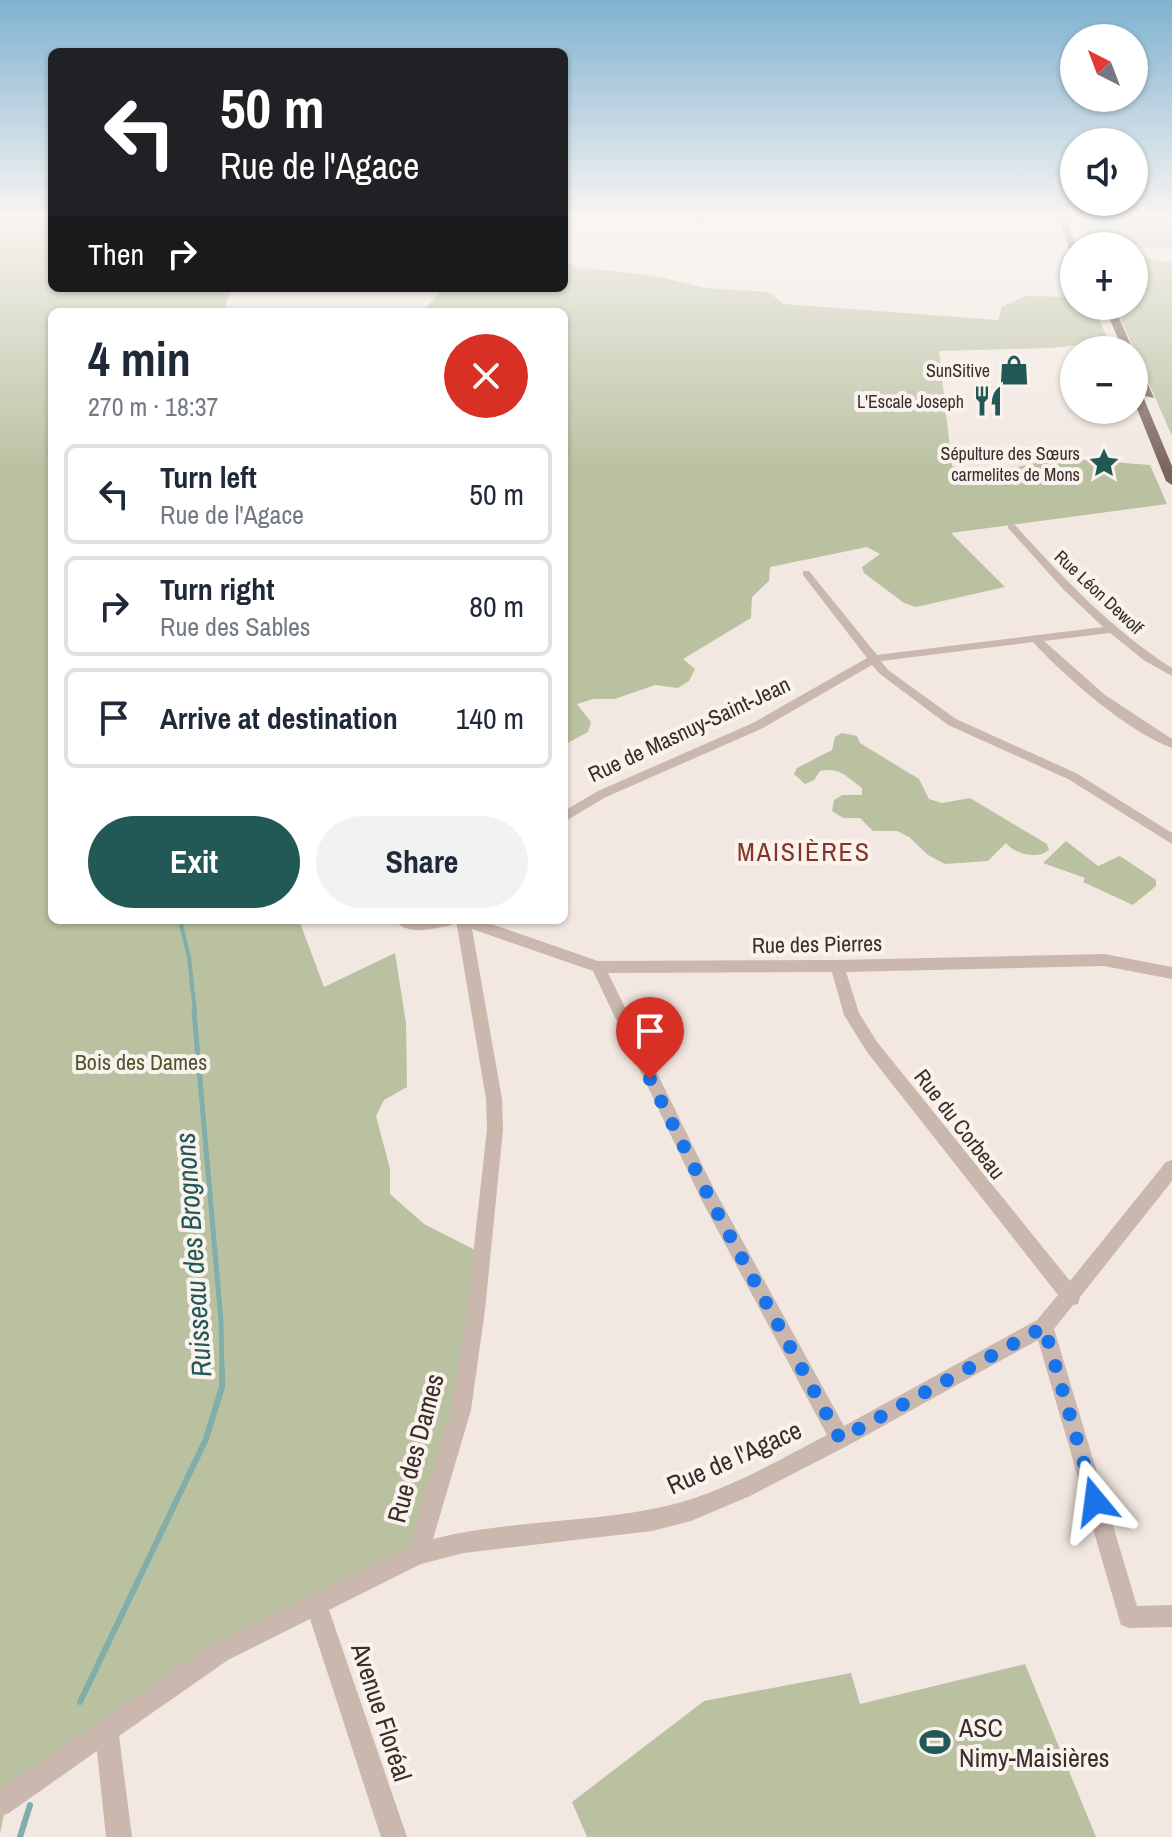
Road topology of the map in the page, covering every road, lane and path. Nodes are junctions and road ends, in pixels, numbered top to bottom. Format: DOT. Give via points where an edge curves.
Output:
graph roads {
  1 [pos="1148,395"];
  2 [pos="1148,422"];
  3 [pos="1172,448"];
  4 [pos="1172,481"];
  5 [pos="1011,526"];
  6 [pos="806,573"];
  7 [pos="1113,629"];
  8 [pos="1038,641"];
  9 [pos="874,659"];
  10 [pos="1172,673"];
  11 [pos="1172,744"];
  12 [pos="568,815"];
  13 [pos="1172,839"];
  14 [pos="464,924"];
  15 [pos="475,924"];
  16 [pos="837,966"];
  17 [pos="598,967"];
  18 [pos="1172,973"];
  19 [pos="1172,1168"];
  20 [pos="1071,1297"];
  21 [pos="1044,1327"];
  22 [pos="840,1439"];
  23 [pos="418,1554"];
  24 [pos="316,1604"];
  25 [pos="1172,1616"];
  26 [pos="107,1731"];
  27 [pos="0,1804"];
  28 [pos="119,1837"];
  29 [pos="394,1837"];
  1 -- 3 [label="main road"];
  2 -- 4 [label="main road"];
  5 -- 7 [label="street, Rue Léon Dewolf"];
  6 -- 9 [label="street"];
  7 -- 8 [label="street, Rue de Masnuy-Saint-Jean"];
  7 -- 10 [label="street, Rue Léon Dewolf"];
  8 -- 9 [label="street, Rue de Masnuy-Saint-Jean"];
  8 -- 11 [label="street" via="1120,714"];
  9 -- 12 [label="street, Rue de Masnuy-Saint-Jean" via="745,732 602,794"];
  9 -- 13 [label="street" via="939,714 1072,776"];
  14 -- 23 [label="street, Rue des Dames" via="495,1129 461,1410"];
  15 -- 17 [label="street, Rue des Pierres"];
  16 -- 17 [label="street, Rue des Pierres"];
  16 -- 18 [label="street, Rue des Pierres" via="1104,960"];
  16 -- 20 [label="street, Rue du Corbeau" via="852,1015 872,1047"];
  17 -- 22 [label="street" via="708,1195"];
  19 -- 20 [label="street, Rue de l'Agace"];
  20 -- 21 [label="street, Rue de l'Agace"];
  21 -- 22 [label="street, Rue de l'Agace"];
  21 -- 25 [label="street" via="1129,1617"];
  22 -- 23 [label="street, Rue de l'Agace" via="743,1489 678,1514 464,1542"];
  23 -- 24 [label="street, Rue des Dames"];
  24 -- 26 [label="street, Rue des Dames" via="220,1652"];
  24 -- 29 [label="street, Avenue Floréal"];
  26 -- 27 [label="street, Rue des Dames"];
  26 -- 28 [label="street"];
}
